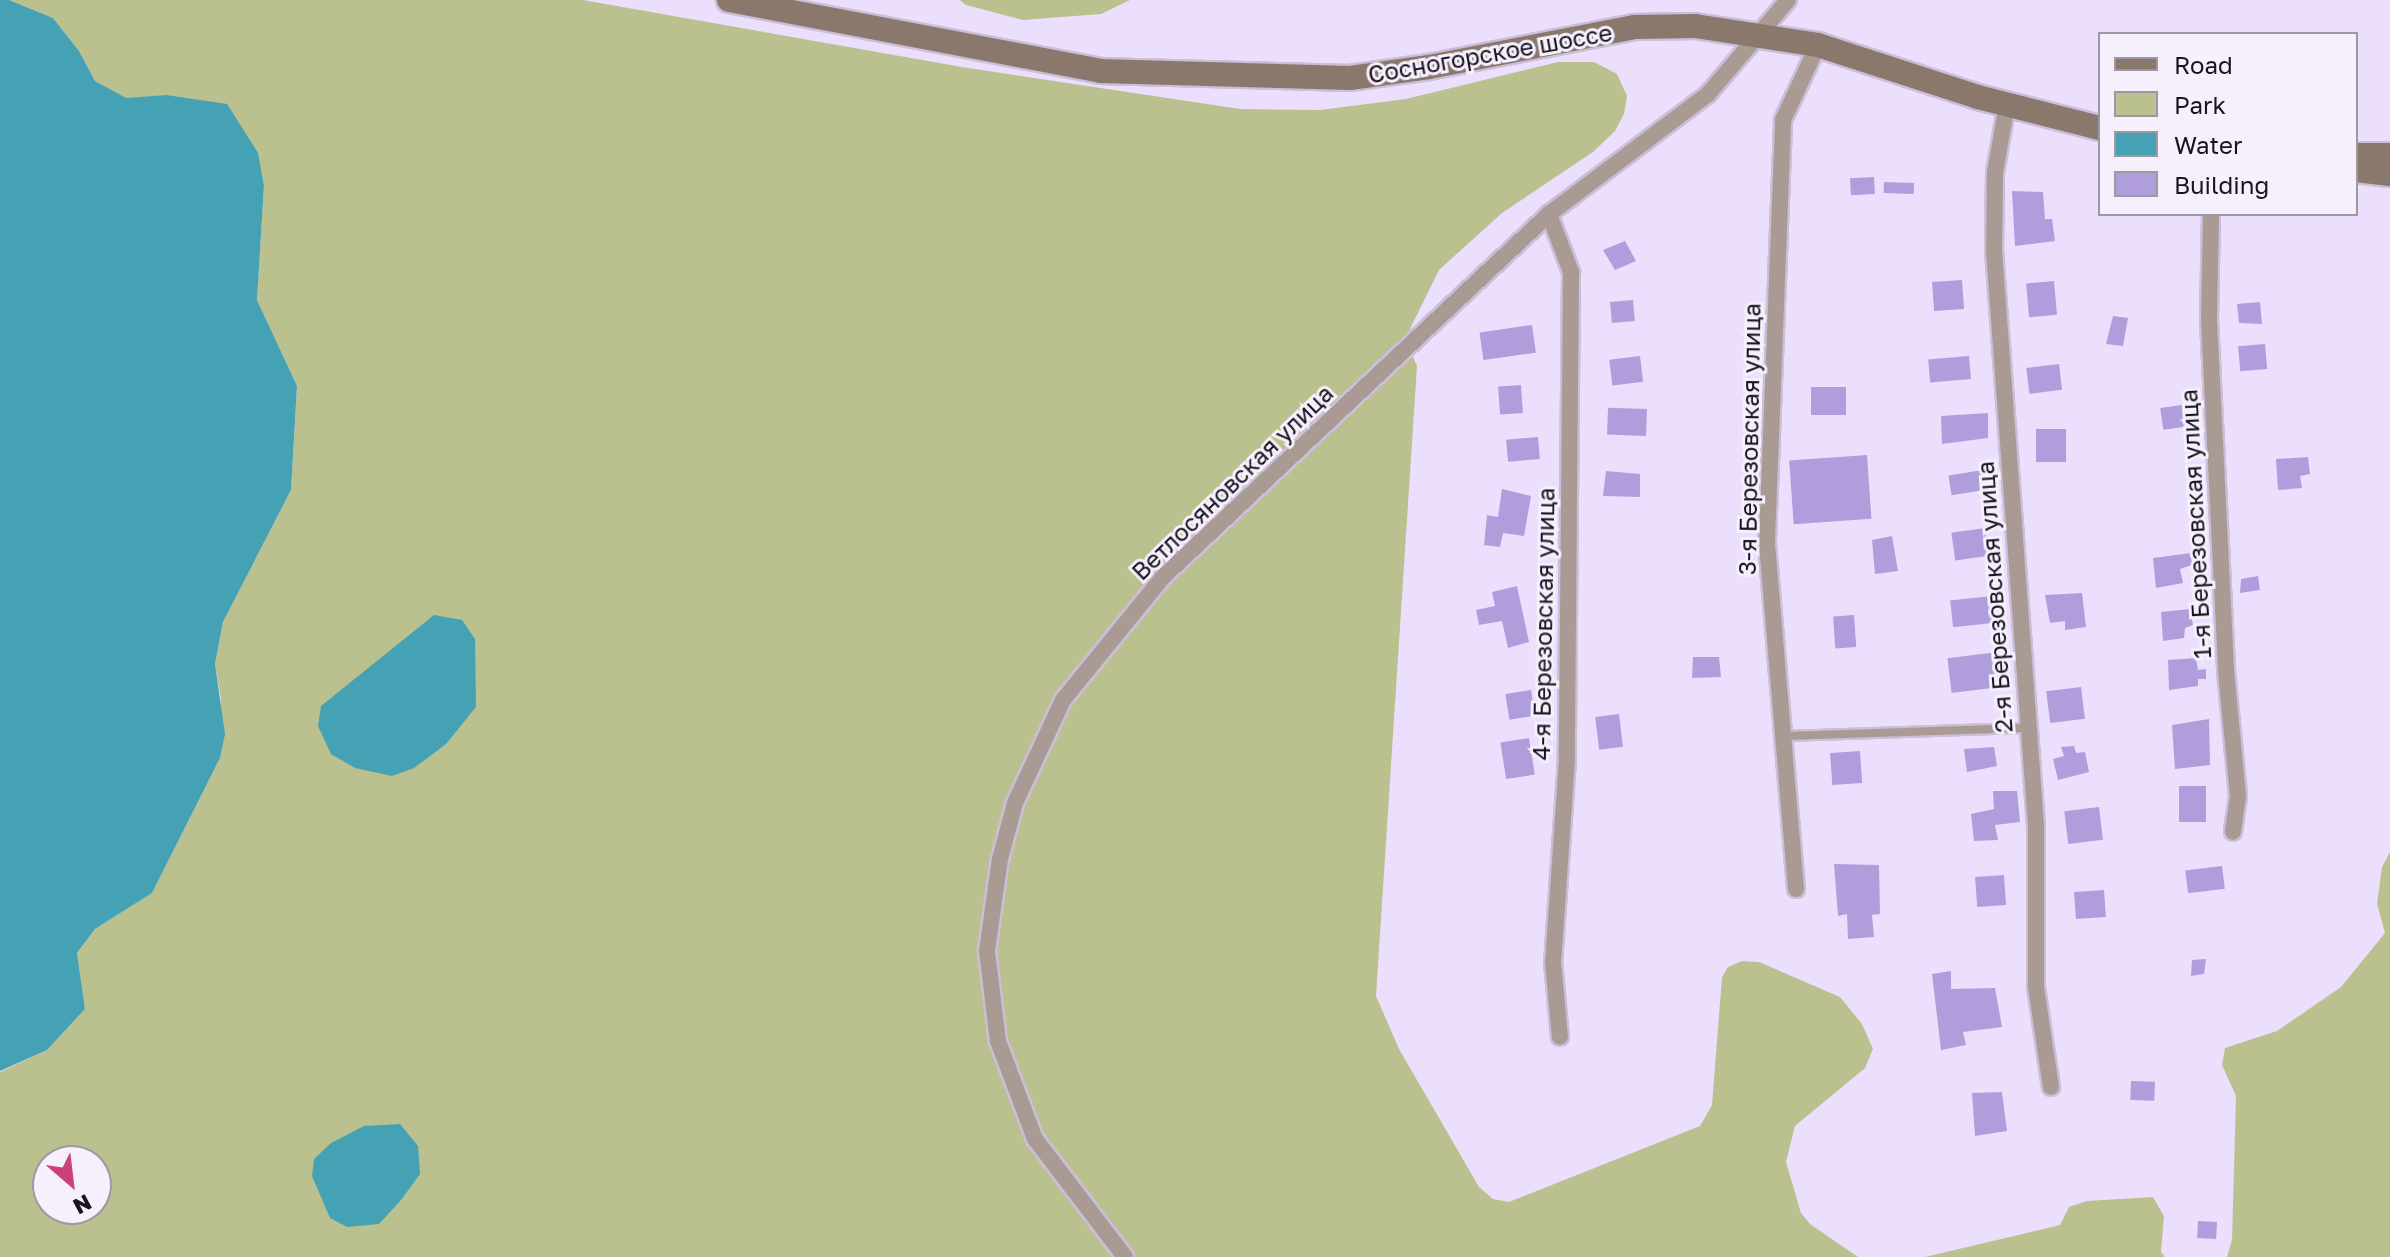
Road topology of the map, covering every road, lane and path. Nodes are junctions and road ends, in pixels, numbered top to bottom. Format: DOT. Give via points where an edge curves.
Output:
graph roads {
  1 [pos="729,0"];
  2 [pos="1788,0"];
  3 [pos="1759,35"];
  4 [pos="1818,45"];
  5 [pos="2007,104"];
  6 [pos="2098,127"];
  7 [pos="2358,155"];
  8 [pos="2390,155"];
  9 [pos="2358,170"];
  10 [pos="2390,174"];
  11 [pos="1549,214"];
  12 [pos="2211,216"];
  13 [pos="2027,728"];
  14 [pos="1783,736"];
  15 [pos="2233,832"];
  16 [pos="1796,889"];
  17 [pos="1560,1037"];
  18 [pos="2051,1087"];
  19 [pos="1125,1257"];
  1 -- 3 [label="main road, Сосногорское шоссе" via="1100,71 1350,78 1634,27 1695,26"];
  2 -- 3 [label="street, Ветлосяновская улица"];
  3 -- 4 [label="main road, Сосногорское шоссе"];
  3 -- 11 [label="street, Ветлосяновская улица" via="1708,94"];
  4 -- 5 [label="main road, Сосногорское шоссе"];
  4 -- 14 [label="street, 3-я Березовская улица" via="1783,120 1767,540"];
  5 -- 6 [label="main road, Сосногорское шоссе"];
  5 -- 13 [label="street, 2-я Березовская улица" via="1995,173 1994,250"];
  7 -- 8 [label="main road"];
  9 -- 10 [label="main road"];
  11 -- 17 [label="street, 4-я Березовская улица" via="1571,272 1567,759 1553,962"];
  11 -- 19 [label="street, Ветлосяновская улица" via="1162,578 1063,700 1015,803 1000,859 987,951 998,1041 1035,1139"];
  12 -- 15 [label="street, 1-я Березовская улица" via="2209,320 2226,671 2238,796"];
  13 -- 14 [label="lane"];
  13 -- 18 [label="street, 2-я Березовская улица" via="2036,826 2036,987"];
  14 -- 16 [label="street, 3-я Березовская улица"];
}
